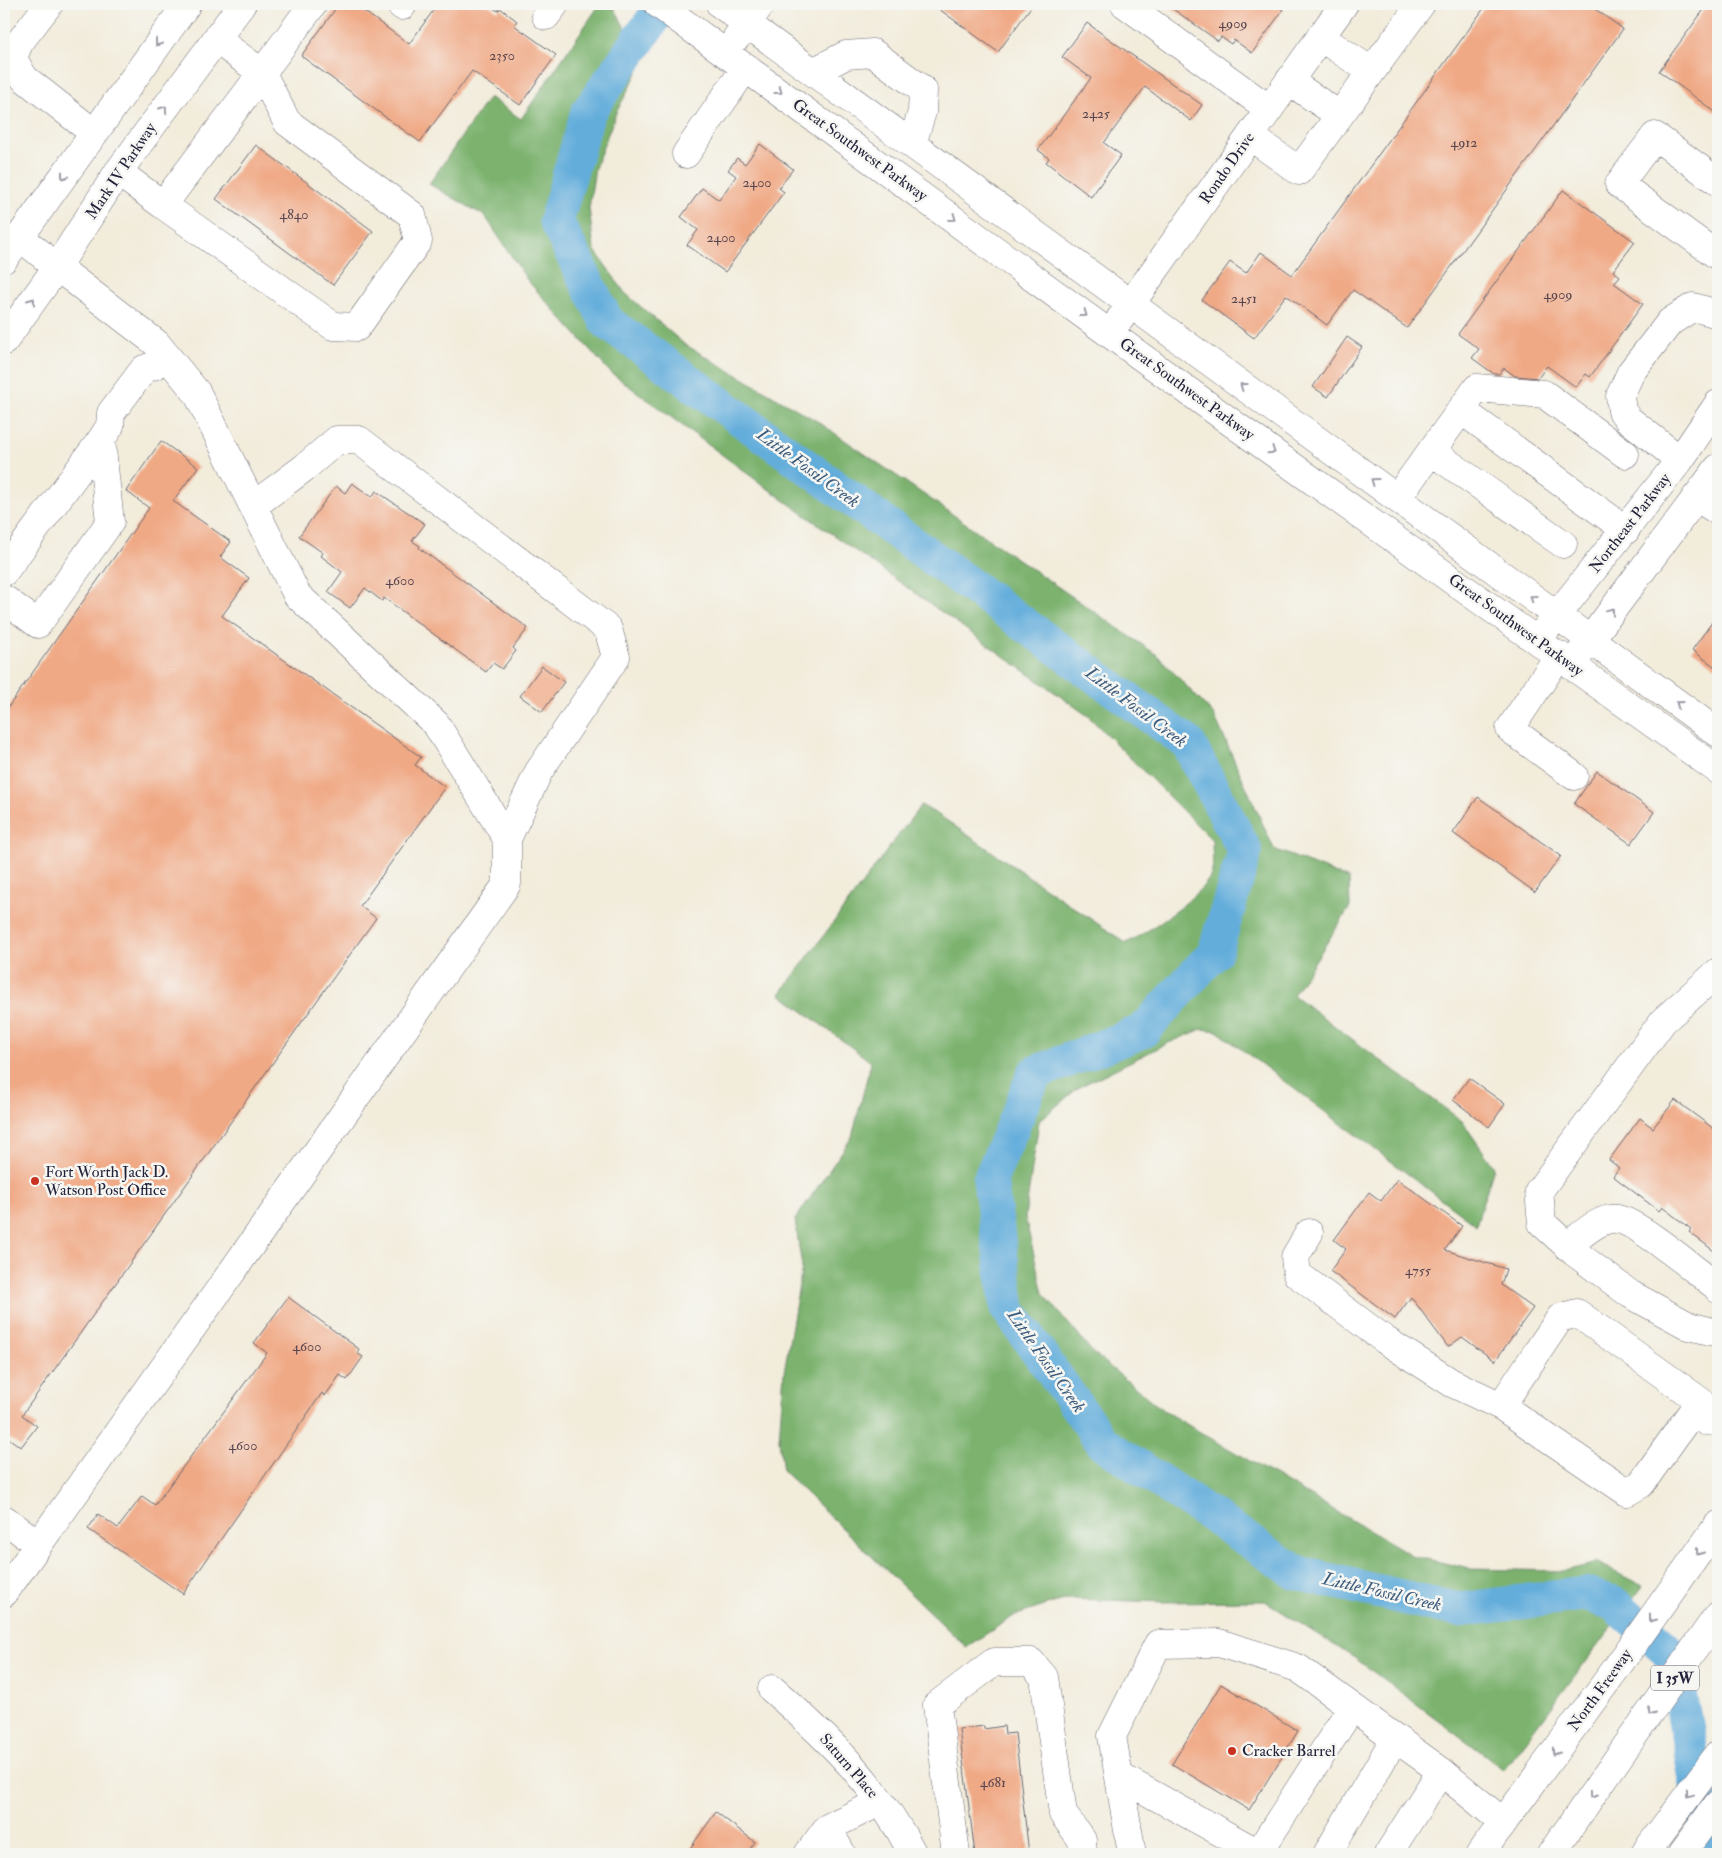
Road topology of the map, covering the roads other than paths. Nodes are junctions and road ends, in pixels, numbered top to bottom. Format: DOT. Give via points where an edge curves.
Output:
graph roads {
  1 [pos="48,4"];
  2 [pos="242,4"];
  3 [pos="313,4"];
  4 [pos="658,4"];
  5 [pos="1125,4"];
  6 [pos="1344,4"];
  7 [pos="179,7"];
  8 [pos="1409,8"];
  9 [pos="740,11"];
  10 [pos="1320,37"];
  11 [pos="216,39"];
  12 [pos="728,54"];
  13 [pos="1371,71"];
  14 [pos="262,72"];
  15 [pos="813,72"];
  16 [pos="1289,81"];
  17 [pos="1269,109"];
  18 [pos="1339,115"];
  19 [pos="94,133"];
  20 [pos="1250,136"];
  21 [pos="912,144"];
  22 [pos="686,154"];
  23 [pos="118,172"];
  24 [pos="1718,182"];
  25 [pos="163,205"];
  26 [pos="12,235"];
  27 [pos="1718,256"];
  28 [pos="4,259"];
  29 [pos="57,267"];
  30 [pos="1131,304"];
  31 [pos="1718,314"];
  32 [pos="1110,333"];
  33 [pos="4,340"];
  34 [pos="161,359"];
  35 [pos="1718,404"];
  36 [pos="1461,410"];
  37 [pos="105,433"];
  38 [pos="1431,451"];
  39 [pos="1625,454"];
  40 [pos="1680,460"];
  41 [pos="1718,468"];
  42 [pos="1397,498"];
  43 [pos="1707,504"];
  44 [pos="253,506"];
  45 [pos="1626,530"];
  46 [pos="1562,544"];
  47 [pos="4,572"];
  48 [pos="4,599"];
  49 [pos="1556,615"];
  50 [pos="1590,640"];
  51 [pos="1557,653"];
  52 [pos="1718,733"];
  53 [pos="1718,770"];
  54 [pos="1574,776"];
  55 [pos="507,839"];
  56 [pos="1718,972"];
  57 [pos="1309,1233"];
  58 [pos="1567,1246"];
  59 [pos="1718,1289"];
  60 [pos="1718,1333"];
  61 [pos="1501,1406"];
  62 [pos="1709,1422"];
  63 [pos="4,1519"];
  64 [pos="1718,1525"];
  65 [pos="38,1544"];
  66 [pos="4,1593"];
  67 [pos="1718,1615"];
  68 [pos="772,1689"];
  69 [pos="1352,1707"];
  70 [pos="1395,1738"];
  71 [pos="1718,1755"];
  72 [pos="1441,1771"];
  73 [pos="1119,1776"];
  74 [pos="880,1802"];
  75 [pos="1718,1804"];
  76 [pos="1503,1822"];
  77 [pos="827,1828"];
  78 [pos="1651,1845"];
  79 [pos="808,1854"];
  80 [pos="842,1854"];
  81 [pos="912,1854"];
  82 [pos="956,1854"];
  83 [pos="1083,1854"];
  84 [pos="1132,1854"];
  85 [pos="1260,1854"];
  86 [pos="1327,1854"];
  87 [pos="1388,1854"];
  88 [pos="1480,1854"];
  89 [pos="1551,1854"];
  90 [pos="1681,1854"];
  1 -- 19 [label="main road" via="19,43 14,58 24,78"];
  2 -- 11 [label="main road, Mark IV Parkway"];
  3 -- 14 [label="main road"];
  4 -- 12 [label="main road, Great Southwest Parkway"];
  5 -- 17 [label="main road"];
  6 -- 10 [label="main road, Rondo Drive"];
  7 -- 11 [label="main road"];
  7 -- 19 [label="main road, one-way"];
  8 -- 13 [label="main road"];
  9 -- 12 [label="main road"];
  9 -- 15 [label="main road, Great Southwest Parkway"];
  10 -- 13 [label="main road"];
  10 -- 16 [label="main road, Rondo Drive"];
  11 -- 14 [label="main road"];
  23 -- 11 [label="main road, Mark IV Parkway, one-way"];
  12 -- 22 [label="main road"];
  12 -- 32 [label="main road, Great Southwest Parkway, one-way"];
  13 -- 18 [label="main road"];
  14 -- 25 [label="main road"];
  14 -- 25 [label="main road" via="287,122 412,215 418,241 357,327 333,326"];
  15 -- 21 [label="main road, Great Southwest Parkway"];
  15 -- 21 [label="main road" via="846,55 873,53 923,90 922,112"];
  16 -- 17 [label="main road, Rondo Drive"];
  16 -- 18 [label="main road"];
  17 -- 20 [label="main road, Rondo Drive"];
  18 -- 20 [label="main road" via="1299,171"];
  19 -- 26 [label="main road, one-way"];
  20 -- 30 [label="main road, Rondo Drive"];
  21 -- 30 [label="main road, Great Southwest Parkway"];
  23 -- 25 [label="main road"];
  23 -- 29 [label="main road, Mark IV Parkway"];
  24 -- 27 [label="main road" via="1655,136 1619,184"];
  26 -- 28 [label="main road"];
  26 -- 29 [label="main road"];
  33 -- 29 [label="main road, Mark IV Parkway, one-way"];
  29 -- 34 [label="main road" via="156,343"];
  30 -- 32 [label="main road, Rondo Drive"];
  42 -- 30 [label="main road, Great Southwest Parkway, one-way"];
  31 -- 40 [label="main road" via="1692,307 1670,322 1631,372 1620,396 1622,411 1628,419"];
  32 -- 51 [label="main road, Great Southwest Parkway, one-way"];
  34 -- 37 [label="main road" via="156,378 123,422"];
  34 -- 44 [label="main road" via="198,392"];
  35 -- 40 [label="main road, Northeast Parkway"];
  36 -- 38 [label="main road"];
  36 -- 39 [label="main road" via="1477,388 1544,394"];
  36 -- 45 [label="main road"];
  37 -- 47 [label="main road" via="76,451 56,476 57,500"];
  37 -- 48 [label="main road" via="110,522 38,624"];
  38 -- 42 [label="main road"];
  38 -- 46 [label="main road"];
  40 -- 45 [label="main road, Northeast Parkway"];
  41 -- 43 [label="main road"];
  49 -- 42 [label="main road, Great Southwest Parkway, one-way"];
  50 -- 43 [label="main road, one-way"];
  44 -- 55 [label="main road" via="297,596 436,724"];
  44 -- 55 [label="main road" via="337,440 359,440 608,629 616,657 539,771"];
  45 -- 49 [label="main road, Northeast Parkway"];
  49 -- 50 [label="main road, Great Southwest Parkway"];
  49 -- 51 [label="main road, Northeast Parkway"];
  50 -- 51 [label="main road"];
  52 -- 50 [label="main road, Great Southwest Parkway, one-way"];
  51 -- 53 [label="main road, Great Southwest Parkway"];
  51 -- 54 [label="main road" via="1510,729"];
  55 -- 65 [label="main road" via="506,884"];
  56 -- 58 [label="main road" via="1663,1021 1539,1190 1542,1222"];
  57 -- 61 [label="main road" via="1295,1257 1297,1274 1402,1351 1452,1383"];
  58 -- 59 [label="main road" via="1598,1223 1617,1219 1635,1225"];
  58 -- 60 [label="main road" via="1630,1294 1688,1326"];
  61 -- 62 [label="main road" via="1627,1492 1641,1484"];
  61 -- 62 [label="main road" via="1560,1318 1577,1313 1700,1400"];
  63 -- 65 [label="main road"];
  64 -- 76 [label="main road, North Freeway, one-way"];
  65 -- 66 [label="main road"];
  67 -- 89 [label="main road, I 35W, one-way"];
  68 -- 74 [label="main road, Saturn Place" via="822,1733"];
  69 -- 70 [label="main road"];
  69 -- 73 [label="main road" via="1298,1668 1219,1643 1158,1644 1112,1736"];
  69 -- 85 [label="main road"];
  70 -- 72 [label="main road"];
  70 -- 86 [label="main road"];
  71 -- 78 [label="main road, one-way"];
  72 -- 76 [label="main road"];
  72 -- 87 [label="main road"];
  73 -- 84 [label="main road"];
  73 -- 85 [label="main road"];
  74 -- 77 [label="main road"];
  74 -- 81 [label="main road, Saturn Place" via="898,1826"];
  75 -- 90 [label="main road"];
  76 -- 88 [label="main road, North Freeway"];
  77 -- 79 [label="main road"];
  77 -- 80 [label="main road"];
  82 -- 83 [label="main road" via="937,1705 994,1662 1031,1662 1044,1677 1063,1814 1082,1840"];
}
